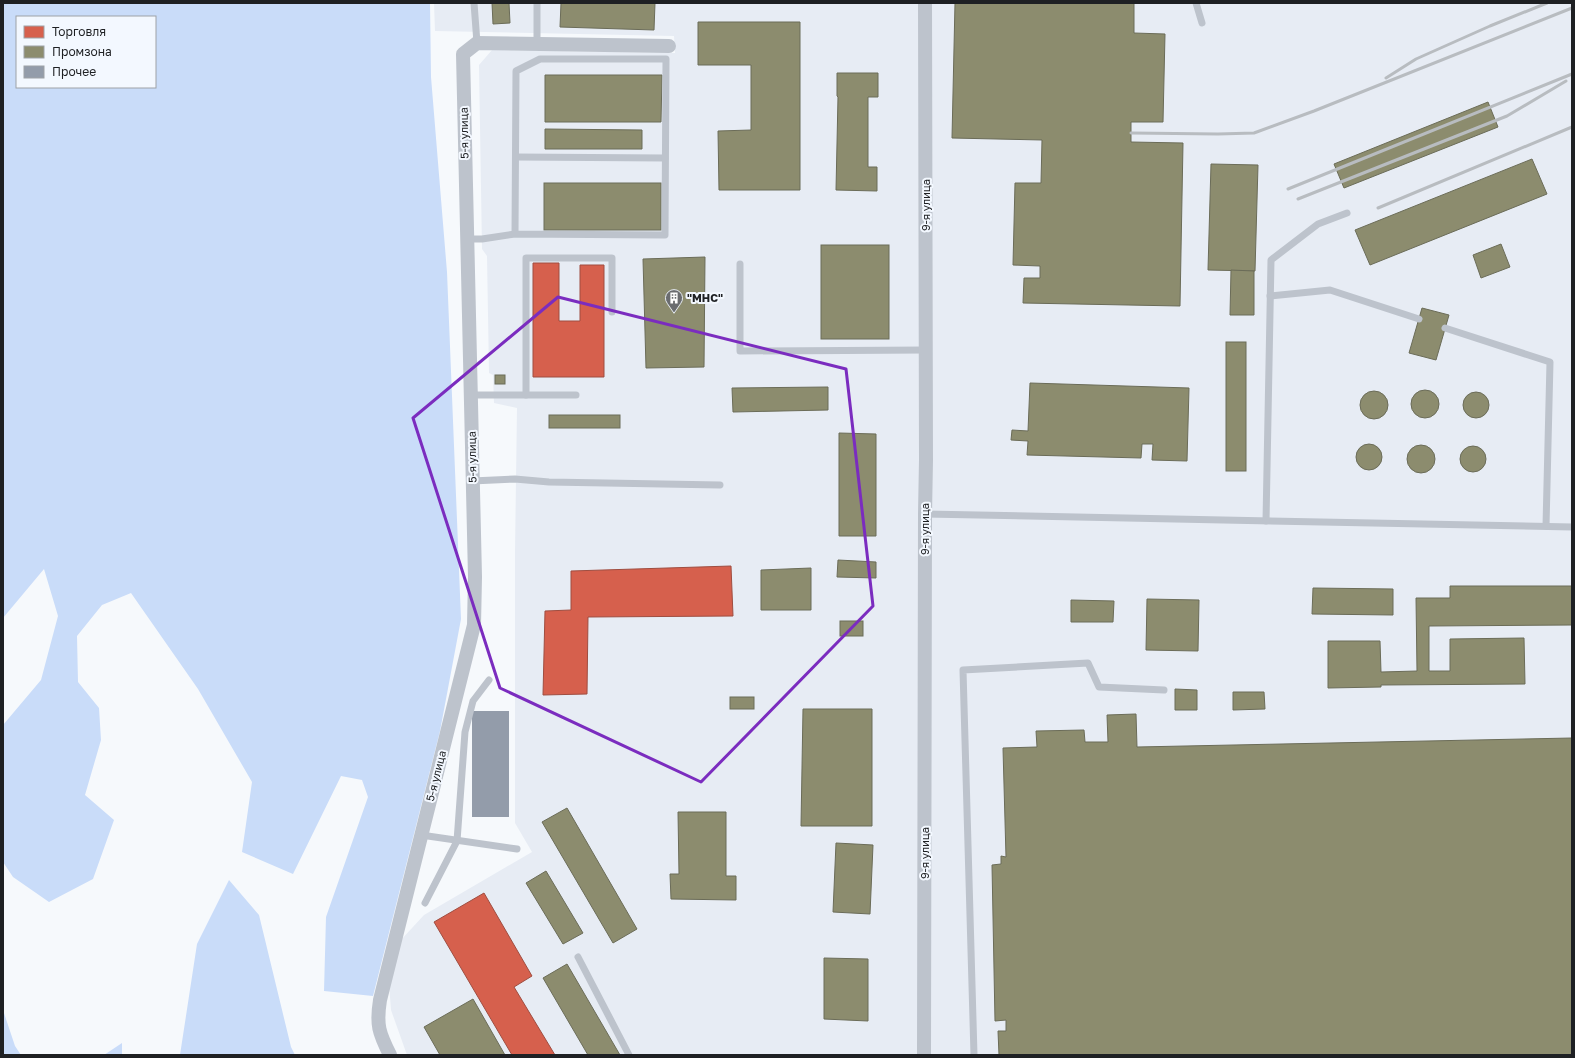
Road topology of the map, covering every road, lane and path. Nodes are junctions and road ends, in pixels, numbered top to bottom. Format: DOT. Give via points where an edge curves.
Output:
graph roads {
  1 [pos="474,3"];
  2 [pos="537,3"];
  3 [pos="925,3"];
  4 [pos="1196,3"];
  5 [pos="1202,23"];
  6 [pos="477,43"];
  7 [pos="537,44"];
  8 [pos="669,46"];
  9 [pos="516,158"];
  10 [pos="665,158"];
  11 [pos="1347,213"];
  12 [pos="515,234"];
  13 [pos="467,239"];
  14 [pos="740,264"];
  15 [pos="1270,296"];
  16 [pos="612,312"];
  17 [pos="1419,319"];
  18 [pos="1445,328"];
  19 [pos="926,350"];
  20 [pos="470,395"];
  21 [pos="526,395"];
  22 [pos="576,395"];
  23 [pos="472,481"];
  24 [pos="720,485"];
  25 [pos="925,514"];
  26 [pos="1266,521"];
  27 [pos="1546,526"];
  28 [pos="1572,527"];
  29 [pos="489,680"];
  30 [pos="1164,690"];
  31 [pos="421,835"];
  32 [pos="457,841"];
  33 [pos="516,849"];
  34 [pos="425,903"];
  35 [pos="578,957"];
  36 [pos="390,1055"];
  37 [pos="629,1055"];
  38 [pos="924,1055"];
  39 [pos="974,1055"];
  1 -- 6 [label="lane"];
  2 -- 7 [label="lane"];
  3 -- 19 [label="street, 9-я улица"];
  4 -- 5 [label="lane"];
  6 -- 7 [label="street"];
  6 -- 13 [label="street, 5-я улица" via="463,54"];
  7 -- 8 [label="street"];
  9 -- 10 [label="lane"];
  9 -- 10 [label="lane" via="516,71 540,59 666,59"];
  9 -- 12 [label="lane"];
  10 -- 12 [label="lane" via="665,235"];
  11 -- 15 [label="lane" via="1318,224 1271,260"];
  12 -- 13 [label="lane"];
  13 -- 20 [label="street, 5-я улица"];
  14 -- 19 [label="lane" via="740,351"];
  15 -- 17 [label="lane" via="1330,290"];
  15 -- 26 [label="lane"];
  16 -- 21 [label="lane" via="612,258 526,258"];
  18 -- 27 [label="lane" via="1550,362"];
  19 -- 25 [label="street, 9-я улица"];
  20 -- 21 [label="lane"];
  20 -- 23 [label="street, 5-я улица"];
  21 -- 22 [label="lane"];
  23 -- 24 [label="lane" via="516,479 549,482"];
  23 -- 31 [label="street, 5-я улица" via="474,625"];
  25 -- 26 [label="lane"];
  25 -- 38 [label="street, 9-я улица"];
  26 -- 27 [label="lane"];
  27 -- 28 [label="lane"];
  29 -- 32 [label="lane" via="473,701 465,732"];
  30 -- 39 [label="lane" via="1099,686 1088,662 963,670"];
  31 -- 32 [label="lane"];
  31 -- 36 [label="street, 5-я улица" via="377,1018 380,1035"];
  32 -- 33 [label="lane"];
  32 -- 34 [label="lane"];
  35 -- 37 [label="lane"];
}
